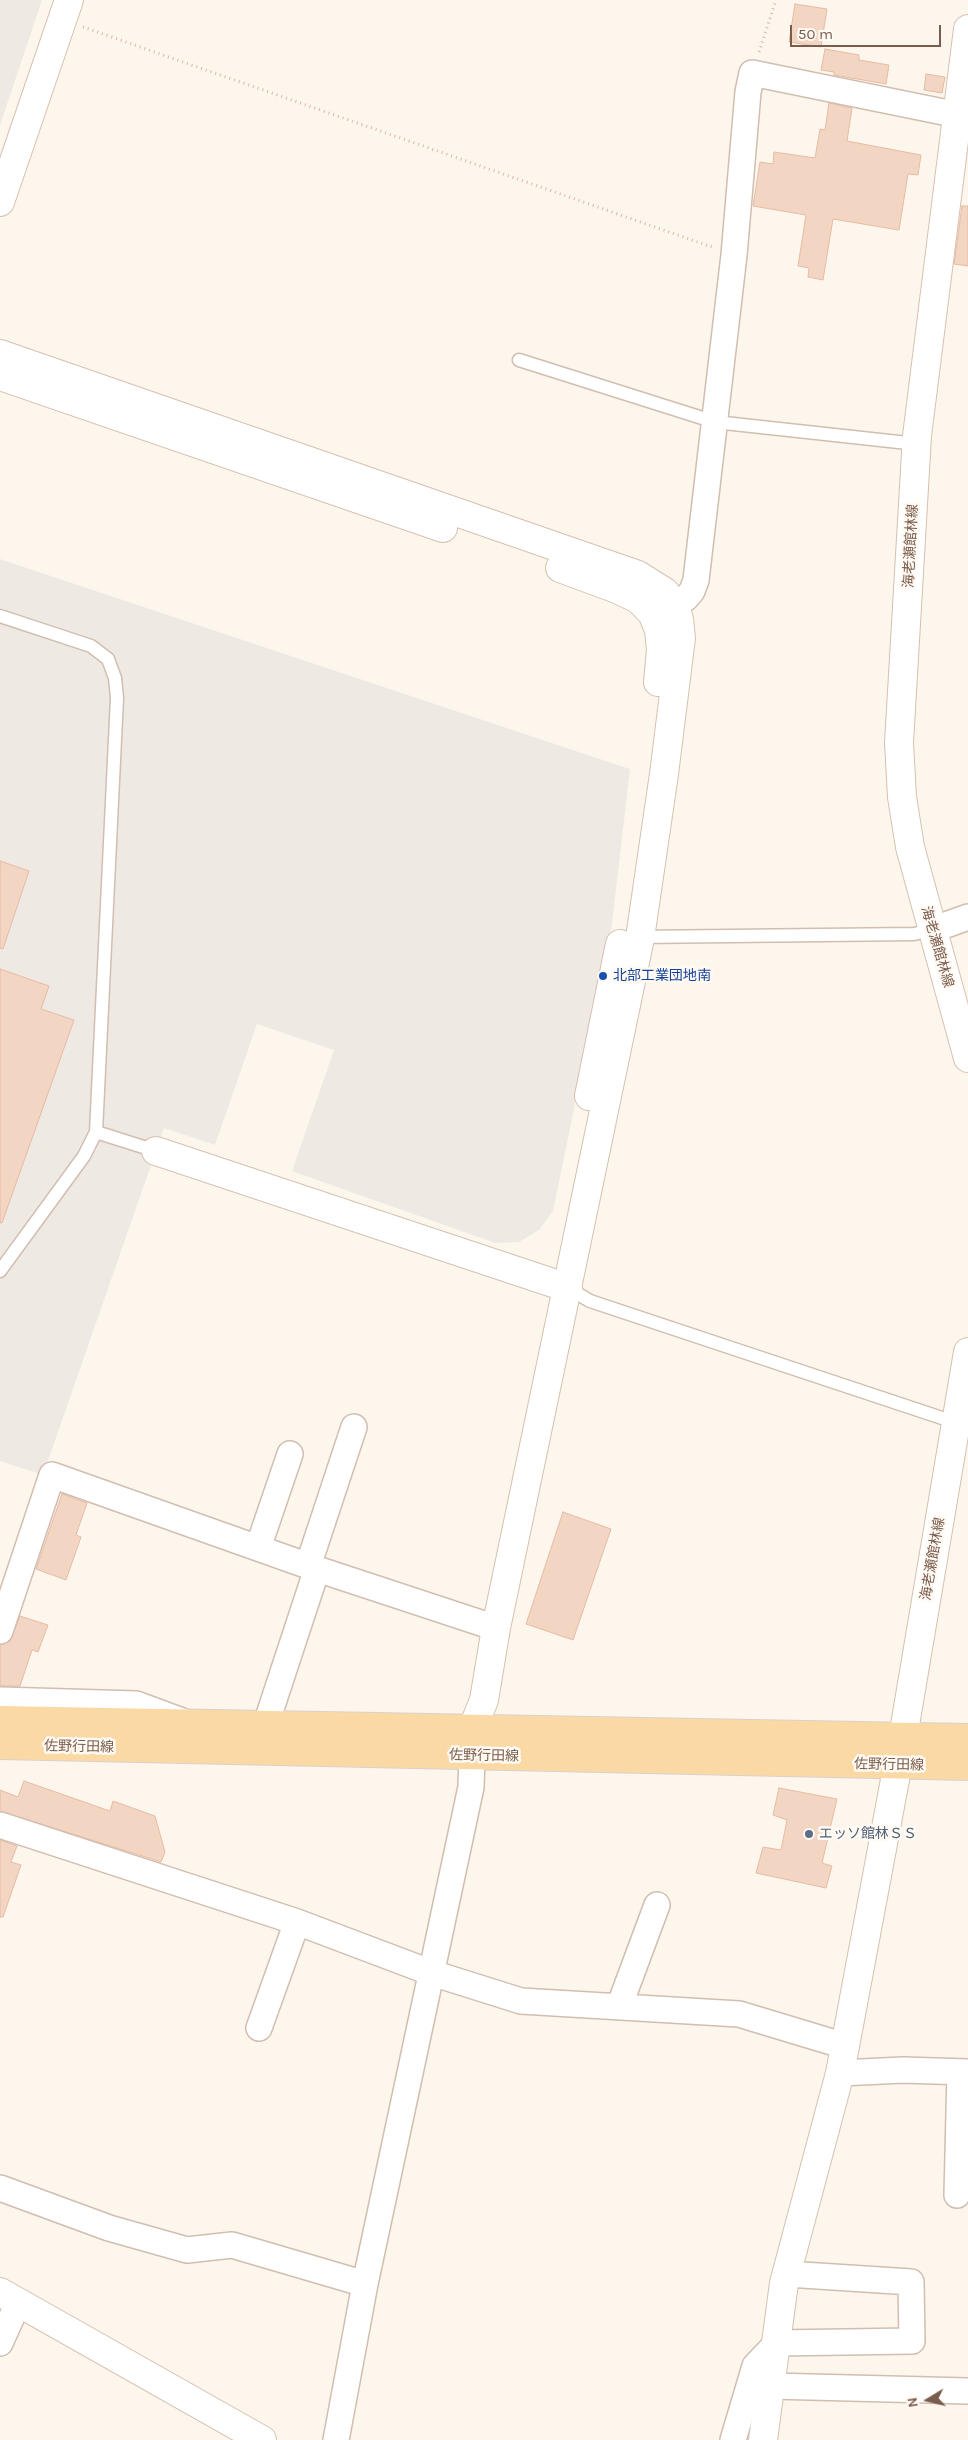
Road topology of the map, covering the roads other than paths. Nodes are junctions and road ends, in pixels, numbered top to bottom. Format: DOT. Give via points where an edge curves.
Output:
graph roads {
  1 [pos="65,10"];
  2 [pos="968,29"];
  3 [pos="963,116"];
  4 [pos="0,202"];
  5 [pos="0,354"];
  6 [pos="519,360"];
  7 [pos="0,376"];
  8 [pos="715,422"];
  9 [pos="917,444"];
  10 [pos="674,604"];
  11 [pos="0,616"];
  12 [pos="968,917"];
  13 [pos="932,930"];
  14 [pos="631,936"];
  15 [pos="968,1058"];
  16 [pos="96,1132"];
  17 [pos="156,1151"];
  18 [pos="0,1271"];
  19 [pos="559,1285"];
  20 [pos="968,1352"];
  21 [pos="962,1419"];
  22 [pos="354,1427"];
  23 [pos="290,1454"];
  24 [pos="258,1548"];
  25 [pos="313,1567"];
  26 [pos="487,1624"];
  27 [pos="0,1632"];
  28 [pos="0,1700"];
  29 [pos="0,1720"];
  30 [pos="187,1723"];
  31 [pos="266,1724"];
  32 [pos="127,1735"];
  33 [pos="903,1737"];
  34 [pos="968,1738"];
  35 [pos="472,1743"];
  36 [pos="0,1746"];
  37 [pos="898,1765"];
  38 [pos="968,1766"];
  39 [pos="0,1825"];
  40 [pos="657,1905"];
  41 [pos="297,1922"];
  42 [pos="432,1973"];
  43 [pos="619,2007"];
  44 [pos="259,2028"];
  45 [pos="845,2046"];
  46 [pos="964,2072"];
  47 [pos="840,2073"];
  48 [pos="0,2188"];
  49 [pos="957,2195"];
  50 [pos="787,2274"];
  51 [pos="365,2284"];
  52 [pos="9,2298"];
  53 [pos="0,2343"];
  54 [pos="777,2343"];
  55 [pos="771,2386"];
  56 [pos="968,2391"];
  57 [pos="262,2440"];
  58 [pos="336,2440"];
  59 [pos="733,2440"];
  60 [pos="763,2440"];
  1 -- 4 [label="street"];
  2 -- 3 [label="street, 海老瀬館林線"];
  3 -- 8 [label="street" via="752,73"];
  3 -- 9 [label="street, 海老瀬館林線"];
  5 -- 10 [label="street" via="638,575 665,592"];
  6 -- 8 [label="lane"];
  7 -- 14 [label="street" via="582,575 638,599 652,613 659,630 661,650"];
  8 -- 9 [label="lane"];
  8 -- 10 [label="street" via="696,580 686,598"];
  9 -- 13 [label="street, 海老瀬館林線" via="899,743 902,798 910,847"];
  10 -- 14 [label="street" via="680,619 680,638 664,774"];
  11 -- 16 [label="lane" via="91,646 108,659 115,678 117,698"];
  12 -- 13 [label="street"];
  13 -- 14 [label="lane" via="914,934"];
  13 -- 15 [label="street, 海老瀬館林線"];
  14 -- 19 [label="street"];
  16 -- 17 [label="lane"];
  16 -- 18 [label="lane" via="84,1156"];
  17 -- 19 [label="street"];
  19 -- 21 [label="lane" via="590,1302 942,1418"];
  19 -- 26 [label="street"];
  20 -- 21 [label="street, 海老瀬館林線"];
  21 -- 33 [label="street, 海老瀬館林線"];
  22 -- 25 [label="street"];
  23 -- 24 [label="street"];
  24 -- 25 [label="street"];
  24 -- 27 [label="street" via="52,1475"];
  25 -- 26 [label="street"];
  25 -- 31 [label="street"];
  26 -- 35 [label="street" via="484,1700"];
  28 -- 30 [label="street" via="136,1704"];
  29 -- 32 [label="main road, 佐野行田線"];
  30 -- 31 [label="main road, 佐野行田線"];
  30 -- 32 [label="main road, 佐野行田線"];
  31 -- 35 [label="main road, 佐野行田線"];
  32 -- 35 [label="main road, 佐野行田線"];
  32 -- 36 [label="main road, 佐野行田線"];
  33 -- 34 [label="main road, 佐野行田線"];
  33 -- 35 [label="main road, 佐野行田線"];
  33 -- 37 [label="street, 海老瀬館林線"];
  35 -- 37 [label="main road, 佐野行田線"];
  35 -- 42 [label="street" via="471,1787"];
  37 -- 38 [label="main road, 佐野行田線"];
  37 -- 45 [label="street, 海老瀬館林線"];
  39 -- 41 [label="street"];
  40 -- 43 [label="street"];
  41 -- 42 [label="street"];
  41 -- 44 [label="street"];
  42 -- 43 [label="street" via="521,2001"];
  42 -- 51 [label="street"];
  43 -- 45 [label="street" via="739,2014"];
  45 -- 47 [label="street, 海老瀬館林線"];
  46 -- 47 [label="street"];
  46 -- 49 [label="street"];
  47 -- 50 [label="street, 海老瀬館林線"];
  48 -- 51 [label="street" via="109,2228 187,2250 232,2245"];
  50 -- 54 [label="street, 海老瀬館林線"];
  50 -- 54 [label="street" via="911,2282 912,2341"];
  51 -- 58 [label="street"];
  52 -- 53 [label="street"];
  52 -- 57 [label="street"];
  54 -- 55 [label="street, 海老瀬館林線"];
  54 -- 59 [label="street" via="756,2366"];
  55 -- 56 [label="street"];
  55 -- 60 [label="street, 海老瀬館林線"];
}
